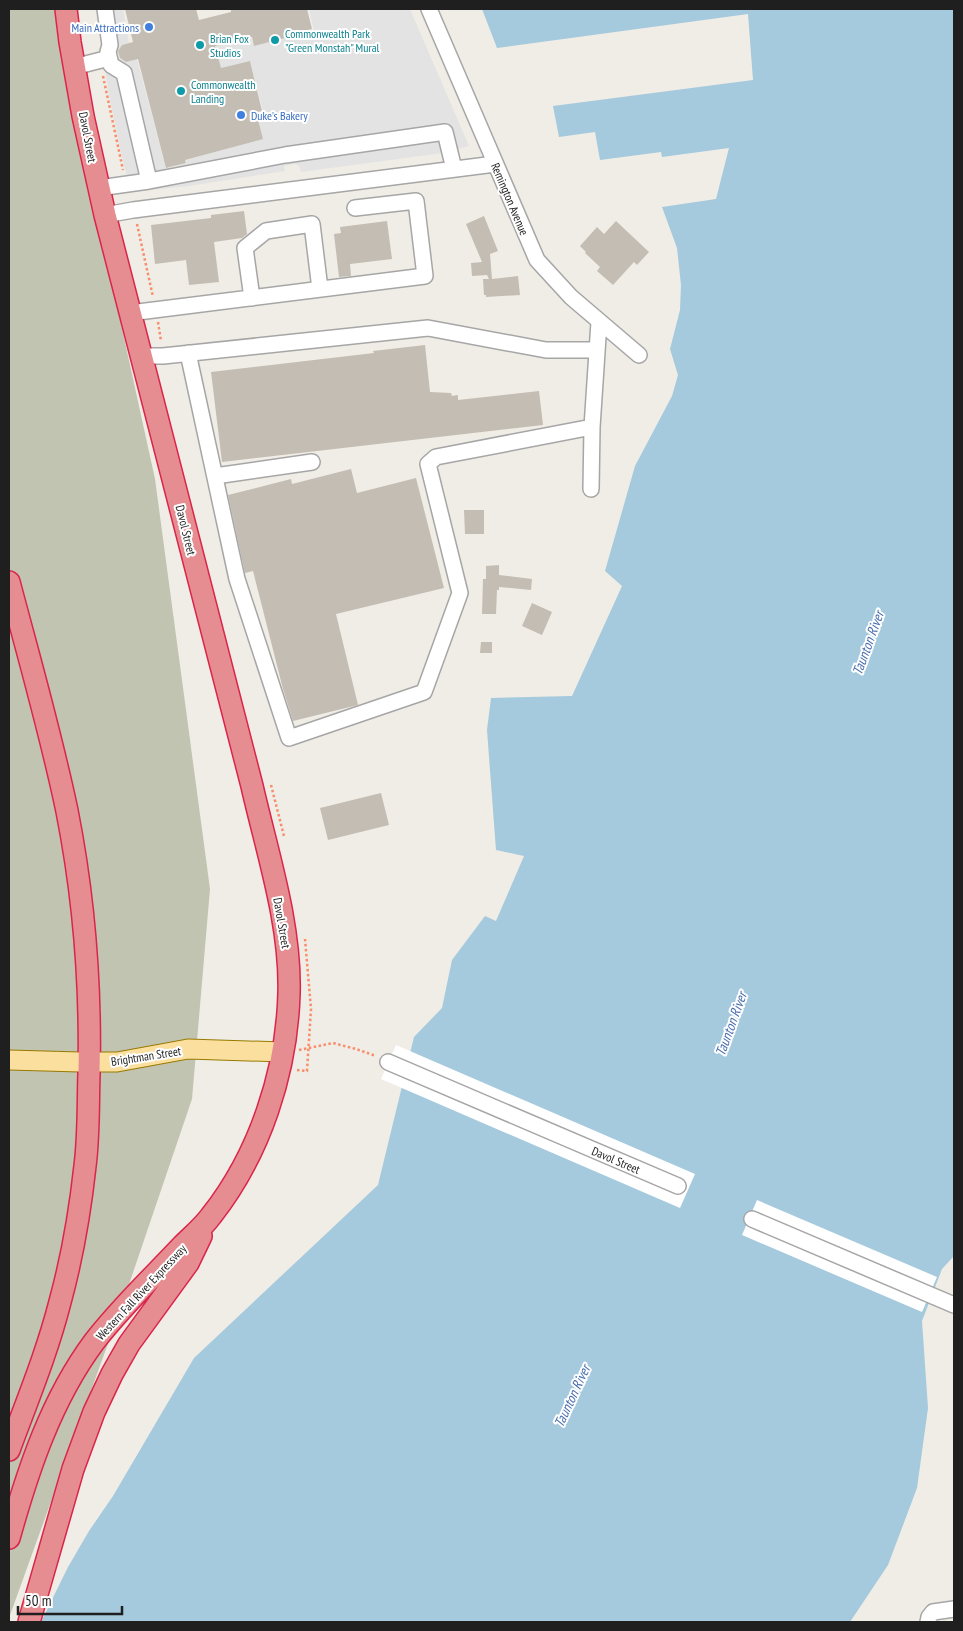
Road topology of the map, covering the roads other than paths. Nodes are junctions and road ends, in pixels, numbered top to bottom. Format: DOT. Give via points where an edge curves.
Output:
graph roads {
  1 [pos="66,9"];
  2 [pos="105,9"];
  3 [pos="429,9"];
  4 [pos="105,59"];
  5 [pos="74,67"];
  6 [pos="495,164"];
  7 [pos="454,169"];
  8 [pos="149,181"];
  9 [pos="99,188"];
  10 [pos="355,208"];
  11 [pos="105,216"];
  12 [pos="320,289"];
  13 [pos="252,298"];
  14 [pos="130,313"];
  15 [pos="599,322"];
  16 [pos="597,350"];
  17 [pos="188,353"];
  18 [pos="639,355"];
  19 [pos="142,356"];
  20 [pos="592,427"];
  21 [pos="312,462"];
  22 [pos="215,476"];
  23 [pos="591,490"];
  24 [pos="9,582"];
  25 [pos="283,1052"];
  26 [pos="9,1060"];
  27 [pos="90,1062"];
  28 [pos="388,1062"];
  29 [pos="678,1186"];
  30 [pos="211,1216"];
  31 [pos="752,1219"];
  32 [pos="954,1306"];
  33 [pos="9,1450"];
  34 [pos="9,1538"];
  35 [pos="954,1609"];
  36 [pos="29,1622"];
  37 [pos="928,1622"];
  1 -- 5 [label="highway, Davol Street"];
  2 -- 4 [label="street" via="110,45"];
  3 -- 6 [label="street, Remington Avenue"];
  4 -- 5 [label="street"];
  4 -- 8 [label="street" via="124,73"];
  5 -- 9 [label="highway, Davol Street"];
  6 -- 7 [label="street"];
  6 -- 15 [label="street, Remington Avenue" via="537,260"];
  7 -- 8 [label="street" via="445,132 276,156"];
  7 -- 11 [label="street"];
  8 -- 9 [label="street"];
  9 -- 11 [label="highway, Davol Street"];
  10 -- 12 [label="street" via="416,201 425,276"];
  11 -- 14 [label="highway, Davol Street"];
  12 -- 13 [label="street"];
  12 -- 13 [label="street" via="312,224 266,231 245,248"];
  13 -- 14 [label="street"];
  14 -- 19 [label="highway, Davol Street"];
  15 -- 16 [label="street"];
  15 -- 18 [label="street, Remington Avenue"];
  16 -- 17 [label="street" via="546,350 428,328"];
  16 -- 20 [label="street"];
  17 -- 19 [label="street"];
  17 -- 22 [label="street"];
  19 -- 25 [label="highway, Davol Street" via="277,894 289,973"];
  20 -- 22 [label="street" via="436,457 428,464 460,593 424,692 289,738 237,579"];
  20 -- 23 [label="street"];
  21 -- 22 [label="street"];
  24 -- 27 [label="highway" via="56,764 76,863 87,955"];
  25 -- 27 [label="main road, Brightman Street" via="188,1049 117,1062"];
  25 -- 30 [label="highway, Western Fall River Expressway" via="274,1094 254,1145"];
  26 -- 27 [label="main road, Brightman Street"];
  27 -- 33 [label="highway" via="85,1166 68,1267 52,1333"];
  28 -- 29 [label="street, Davol Street"];
  30 -- 34 [label="highway, Western Fall River Expressway" via="121,1311 94,1342 73,1374 40,1443"];
  30 -- 36 [label="highway" via="188,1263 129,1344 94,1412 73,1469"];
  31 -- 32 [label="street"];
  35 -- 37 [label="street" via="933,1612"];
}
